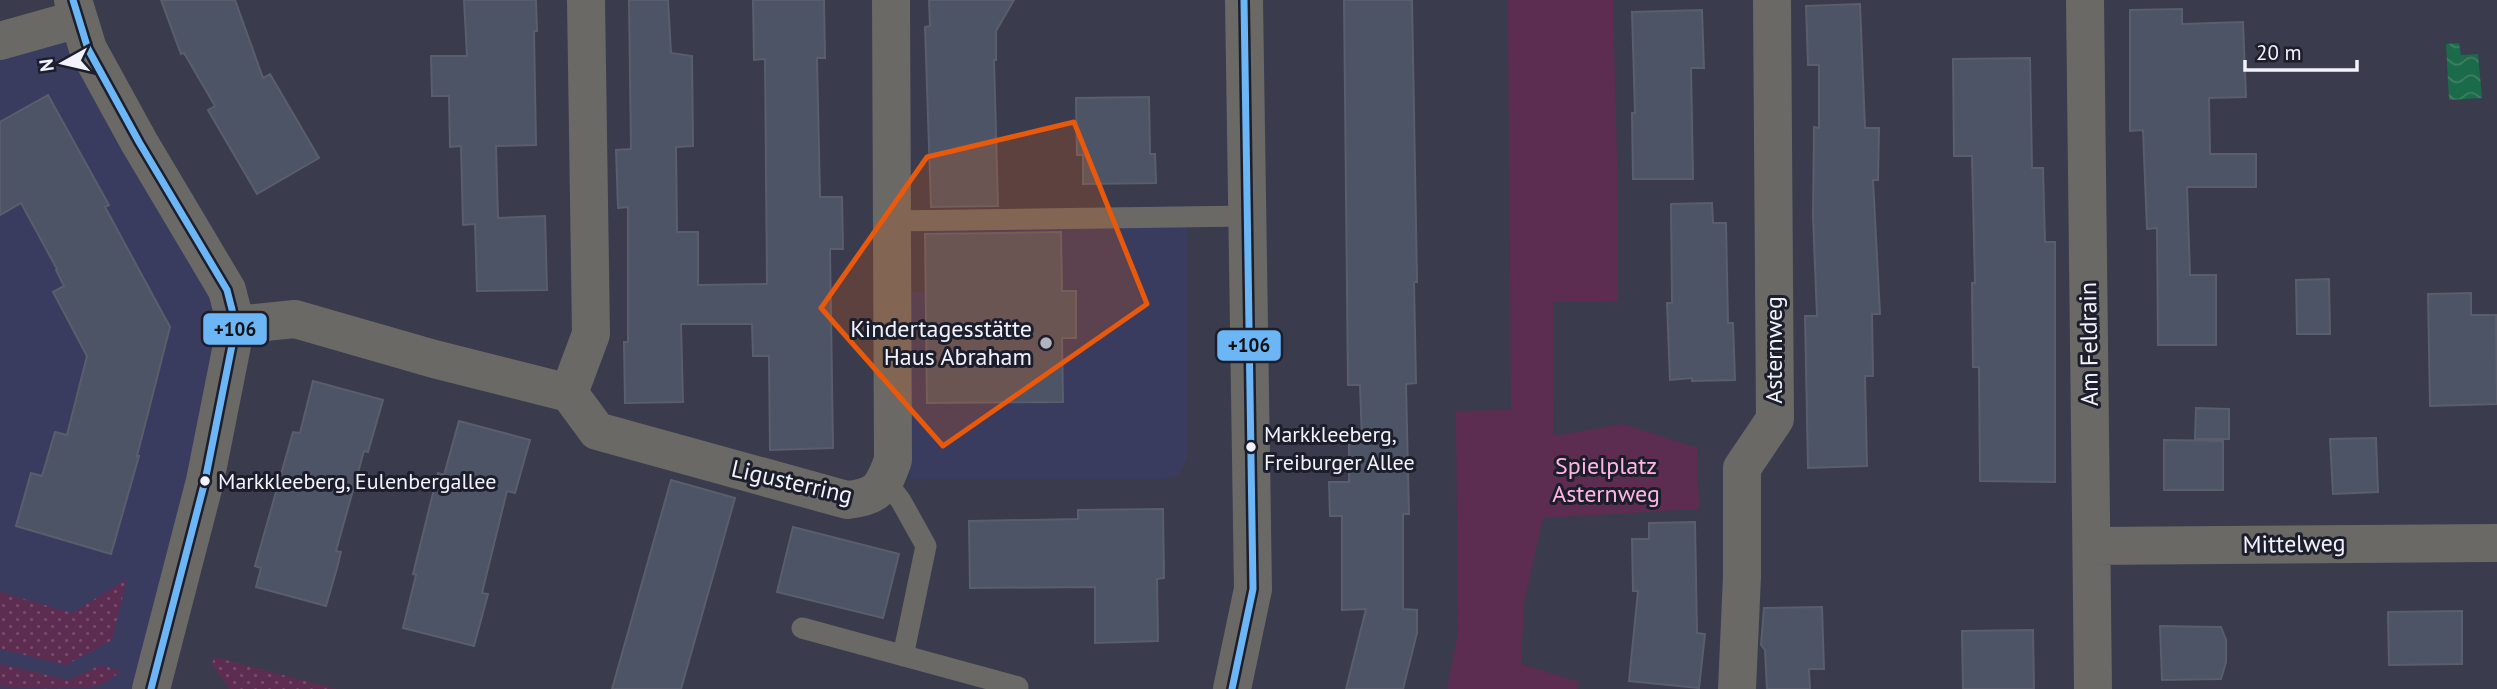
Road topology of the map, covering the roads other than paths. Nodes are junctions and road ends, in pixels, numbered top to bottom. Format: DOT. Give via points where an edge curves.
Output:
graph roads {
  1 [pos="586,0"];
  2 [pos="891,0"];
  3 [pos="1244,0"];
  4 [pos="1772,0"];
  5 [pos="2085,0"];
  6 [pos="75,9"];
  7 [pos="0,41"];
  8 [pos="1247,216"];
  9 [pos="892,221"];
  10 [pos="236,325"];
  11 [pos="569,393"];
  12 [pos="886,481"];
  13 [pos="2497,543"];
  14 [pos="2092,546"];
  15 [pos="802,628"];
  16 [pos="903,656"];
  17 [pos="1018,687"];
  18 [pos="151,689"];
  19 [pos="1232,689"];
  20 [pos="1737,689"];
  21 [pos="2093,689"];
  1 -- 11 [label="street" via="591,334"];
  2 -- 9 [label="street, Ligusterring"];
  3 -- 8 [label="street"];
  4 -- 20 [label="street, Asternweg" via="1775,419 1742,468"];
  5 -- 14 [label="street, Am Feldrain"];
  6 -- 7 [label="street"];
  6 -- 10 [label="street" via="88,49 227,290"];
  8 -- 9 [label="lane"];
  8 -- 19 [label="street" via="1253,590"];
  9 -- 12 [label="street, Ligusterring" via="893,460"];
  10 -- 11 [label="street" via="295,318"];
  10 -- 18 [label="street" via="205,481"];
  11 -- 12 [label="street, Ligusterring" via="597,431 847,500 868,498"];
  12 -- 16 [label="lane" via="926,546"];
  13 -- 14 [label="street, Mittelweg"];
  14 -- 21 [label="street, Am Feldrain"];
  15 -- 16 [label="lane"];
  16 -- 17 [label="lane"];
}
